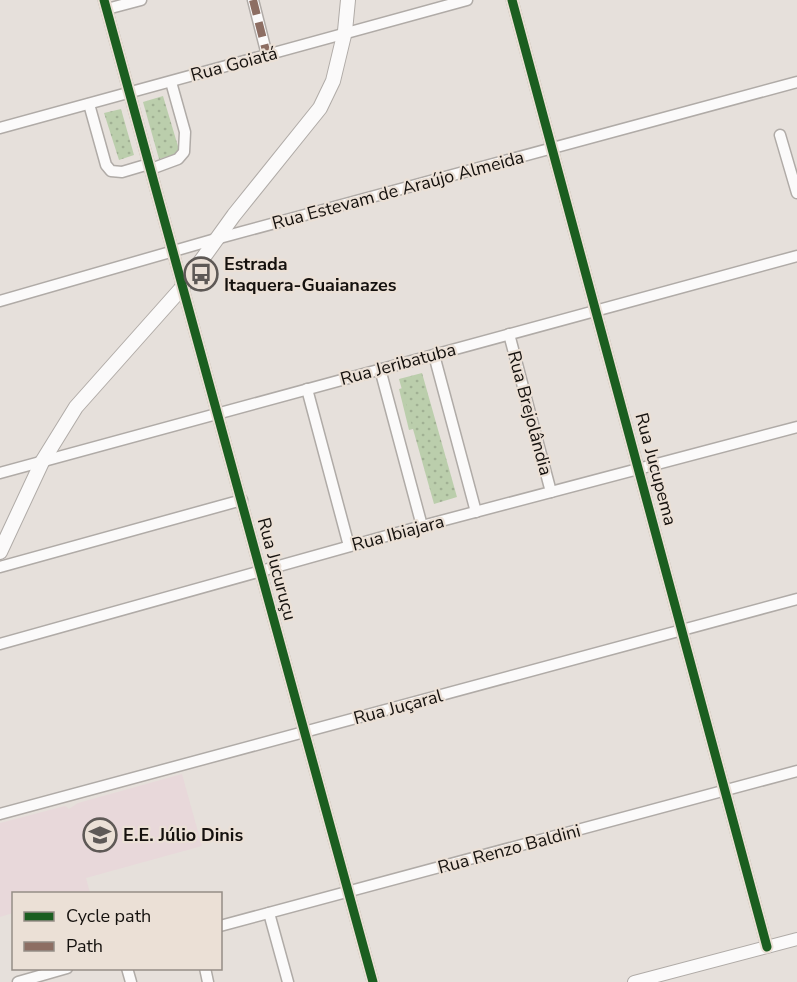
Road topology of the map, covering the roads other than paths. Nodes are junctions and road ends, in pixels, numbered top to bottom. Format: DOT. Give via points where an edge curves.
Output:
graph roads {
  1 [pos="141,0"];
  2 [pos="253,0"];
  3 [pos="348,0"];
  4 [pos="467,0"];
  5 [pos="512,0"];
  6 [pos="106,5"];
  7 [pos="345,34"];
  8 [pos="267,55"];
  9 [pos="171,82"];
  10 [pos="797,82"];
  11 [pos="130,93"];
  12 [pos="89,104"];
  13 [pos="0,128"];
  14 [pos="780,135"];
  15 [pos="553,148"];
  16 [pos="150,167"];
  17 [pos="797,193"];
  18 [pos="218,238"];
  19 [pos="174,251"];
  20 [pos="797,256"];
  21 [pos="184,285"];
  22 [pos="0,301"];
  23 [pos="596,310"];
  24 [pos="508,334"];
  25 [pos="434,354"];
  26 [pos="380,369"];
  27 [pos="307,389"];
  28 [pos="218,413"];
  29 [pos="797,427"];
  30 [pos="42,462"];
  31 [pos="639,469"];
  32 [pos="0,473"];
  33 [pos="551,492"];
  34 [pos="242,500"];
  35 [pos="476,512"];
  36 [pos="422,526"];
  37 [pos="350,546"];
  38 [pos="0,552"];
  39 [pos="0,567"];
  40 [pos="261,572"];
  41 [pos="797,599"];
  42 [pos="682,630"];
  43 [pos="0,644"];
  44 [pos="304,732"];
  45 [pos="797,771"];
  46 [pos="726,790"];
  47 [pos="0,814"];
  48 [pos="348,892"];
  49 [pos="269,913"];
  50 [pos="222,925"];
  51 [pos="797,939"];
  52 [pos="767,947"];
  53 [pos="65,970"];
  54 [pos="48,978"];
  55 [pos="18,982"];
  56 [pos="288,982"];
  57 [pos="373,982"];
  58 [pos="634,982"];
  1 -- 6 [label="street"];
  2 -- 8 [label="street"];
  3 -- 7 [label="main road"];
  4 -- 7 [label="street, Rua Goiatá"];
  5 -- 15 [label="street, Rua Jucupema"];
  6 -- 11 [label="street"];
  7 -- 8 [label="street, Rua Goiatá"];
  7 -- 18 [label="main road" via="333,81 320,108"];
  8 -- 9 [label="street, Rua Goiatá"];
  9 -- 11 [label="street, Rua Goiatá"];
  9 -- 16 [label="street" via="185,132 184,152 178,159"];
  10 -- 15 [label="street, Rua Estevam de Araújo Almeida"];
  11 -- 12 [label="street, Rua Goiatá"];
  11 -- 16 [label="street, Rua Jucuruçu"];
  12 -- 13 [label="street, Rua Goiatá"];
  12 -- 16 [label="street" via="111,171"];
  14 -- 17 [label="street"];
  15 -- 18 [label="street, Rua Estevam de Araújo Almeida"];
  15 -- 23 [label="street, Rua Jucupema"];
  16 -- 19 [label="street, Rua Jucuruçu"];
  18 -- 19 [label="street, Rua Estevam de Araújo Almeida"];
  18 -- 21 [label="main road"];
  19 -- 21 [label="street, Rua Jucuruçu"];
  19 -- 22 [label="street, Rua Estevam de Araújo Almeida"];
  20 -- 23 [label="street, Rua Jeribatuba"];
  21 -- 28 [label="street, Rua Jucuruçu"];
  21 -- 30 [label="main road" via="75,407"];
  23 -- 24 [label="street, Rua Jeribatuba"];
  23 -- 31 [label="street, Rua Jucupema"];
  24 -- 25 [label="street, Rua Jeribatuba"];
  24 -- 33 [label="street, Rua Brejolândia"];
  25 -- 26 [label="street, Rua Jeribatuba"];
  25 -- 35 [label="street"];
  26 -- 27 [label="street, Rua Jeribatuba"];
  26 -- 36 [label="street"];
  27 -- 28 [label="street, Rua Jeribatuba"];
  27 -- 37 [label="street"];
  28 -- 30 [label="street, Rua Jeribatuba"];
  28 -- 34 [label="street, Rua Jucuruçu"];
  29 -- 31 [label="street, Rua Ibiajara"];
  30 -- 32 [label="street, Rua Jeribatuba"];
  30 -- 38 [label="main road"];
  31 -- 33 [label="street, Rua Ibiajara"];
  31 -- 42 [label="street, Rua Jucupema"];
  33 -- 35 [label="street, Rua Ibiajara"];
  34 -- 39 [label="street"];
  34 -- 40 [label="street, Rua Jucuruçu"];
  35 -- 36 [label="street, Rua Ibiajara"];
  36 -- 37 [label="street, Rua Ibiajara"];
  37 -- 40 [label="street, Rua Ibiajara"];
  40 -- 43 [label="street, Rua Ibiajara"];
  40 -- 44 [label="street, Rua Jucuruçu"];
  41 -- 42 [label="street, Rua Juçaral"];
  42 -- 44 [label="street, Rua Juçaral"];
  42 -- 46 [label="street, Rua Jucupema"];
  44 -- 47 [label="street, Rua Juçaral"];
  44 -- 48 [label="street, Rua Jucuruçu"];
  45 -- 46 [label="street, Rua Renzo Baldini"];
  46 -- 48 [label="street, Rua Renzo Baldini"];
  46 -- 52 [label="street, Rua Jucupema"];
  48 -- 49 [label="street, Rua Renzo Baldini"];
  48 -- 57 [label="street, Rua Jucuruçu"];
  49 -- 50 [label="street, Rua Renzo Baldini"];
  49 -- 56 [label="street"];
  51 -- 52 [label="street"];
  52 -- 58 [label="street"];
  53 -- 54 [label="street"];
  54 -- 55 [label="street"];
}
